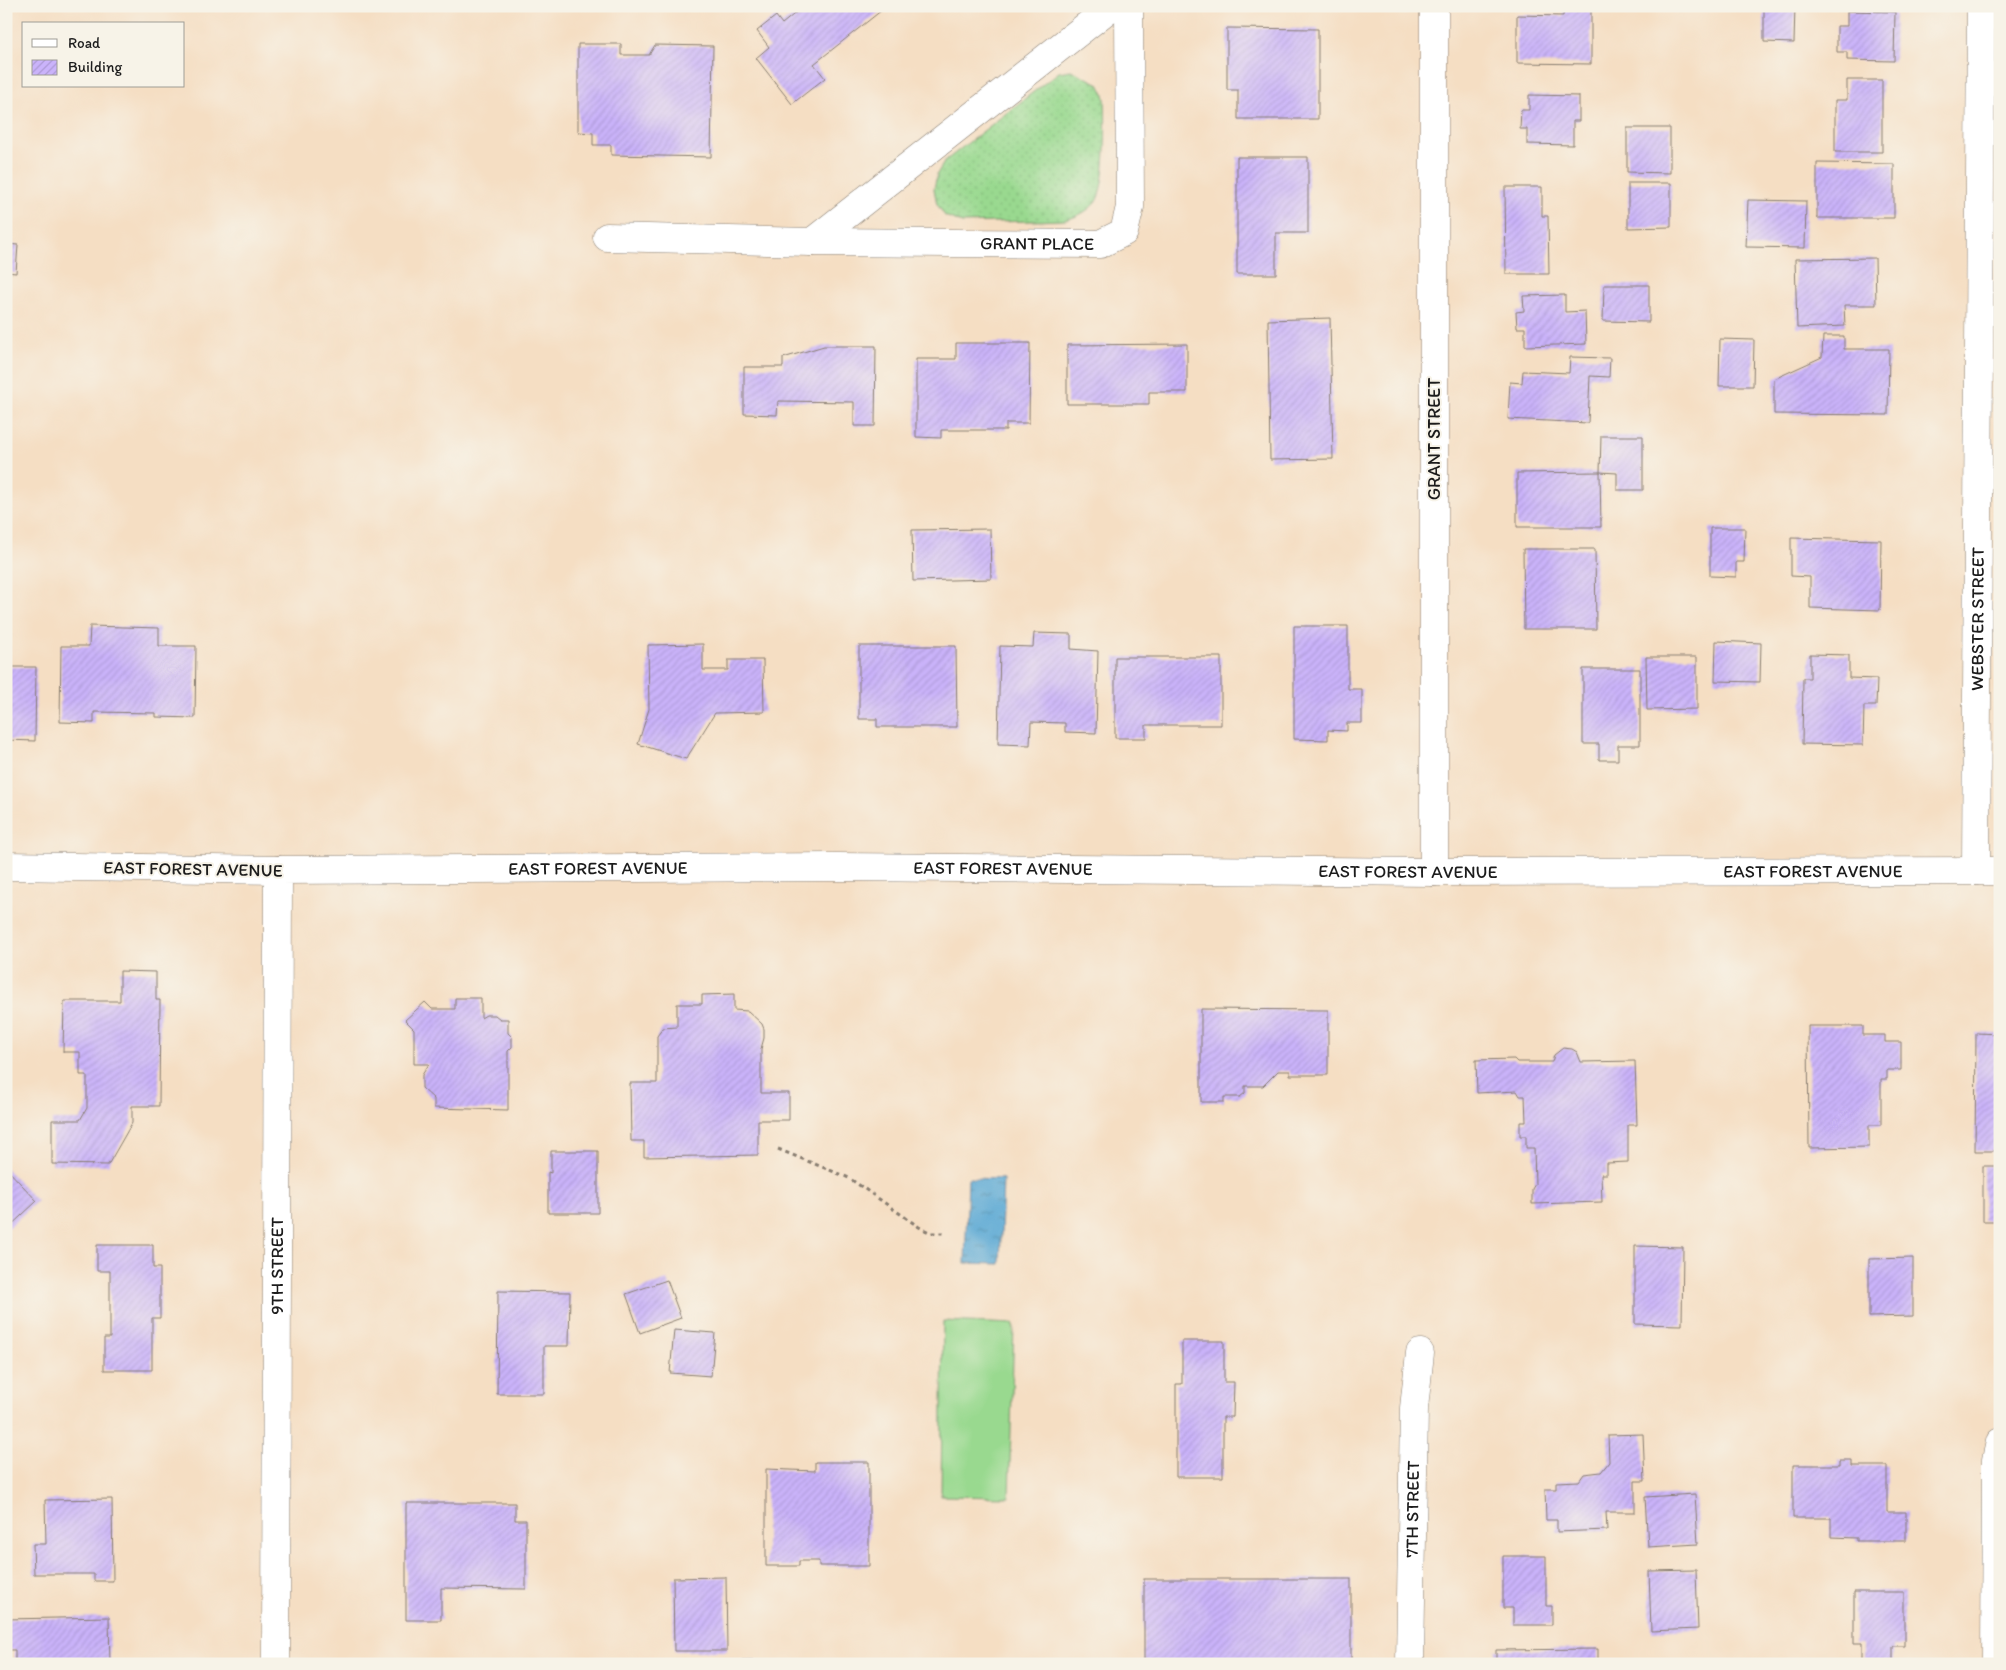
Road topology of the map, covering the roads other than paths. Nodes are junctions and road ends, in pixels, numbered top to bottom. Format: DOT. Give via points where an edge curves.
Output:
graph roads {
  1 [pos="1112,6"];
  2 [pos="1128,6"];
  3 [pos="1434,6"];
  4 [pos="1982,6"];
  5 [pos="608,237"];
  6 [pos="812,242"];
  7 [pos="6,866"];
  8 [pos="278,870"];
  9 [pos="1988,871"];
  10 [pos="1434,872"];
  11 [pos="1420,1354"];
  12 [pos="2000,1442"];
  13 [pos="276,1664"];
  14 [pos="1410,1664"];
  15 [pos="1995,1664"];
  1 -- 6 [label="street"];
  2 -- 6 [label="street, GRANT PLACE" via="1130,207 1124,232 1100,244"];
  3 -- 10 [label="street, GRANT STREET"];
  4 -- 9 [label="street, WEBSTER STREET"];
  5 -- 6 [label="street, GRANT PLACE"];
  7 -- 8 [label="street, EAST FOREST AVENUE"];
  8 -- 10 [label="street, EAST FOREST AVENUE" via="837,867"];
  8 -- 13 [label="street, 9TH STREET"];
  9 -- 10 [label="street, EAST FOREST AVENUE"];
  11 -- 14 [label="street, 7TH STREET" via="1414,1408"];
  12 -- 15 [label="street" via="1996,1460"];
}
